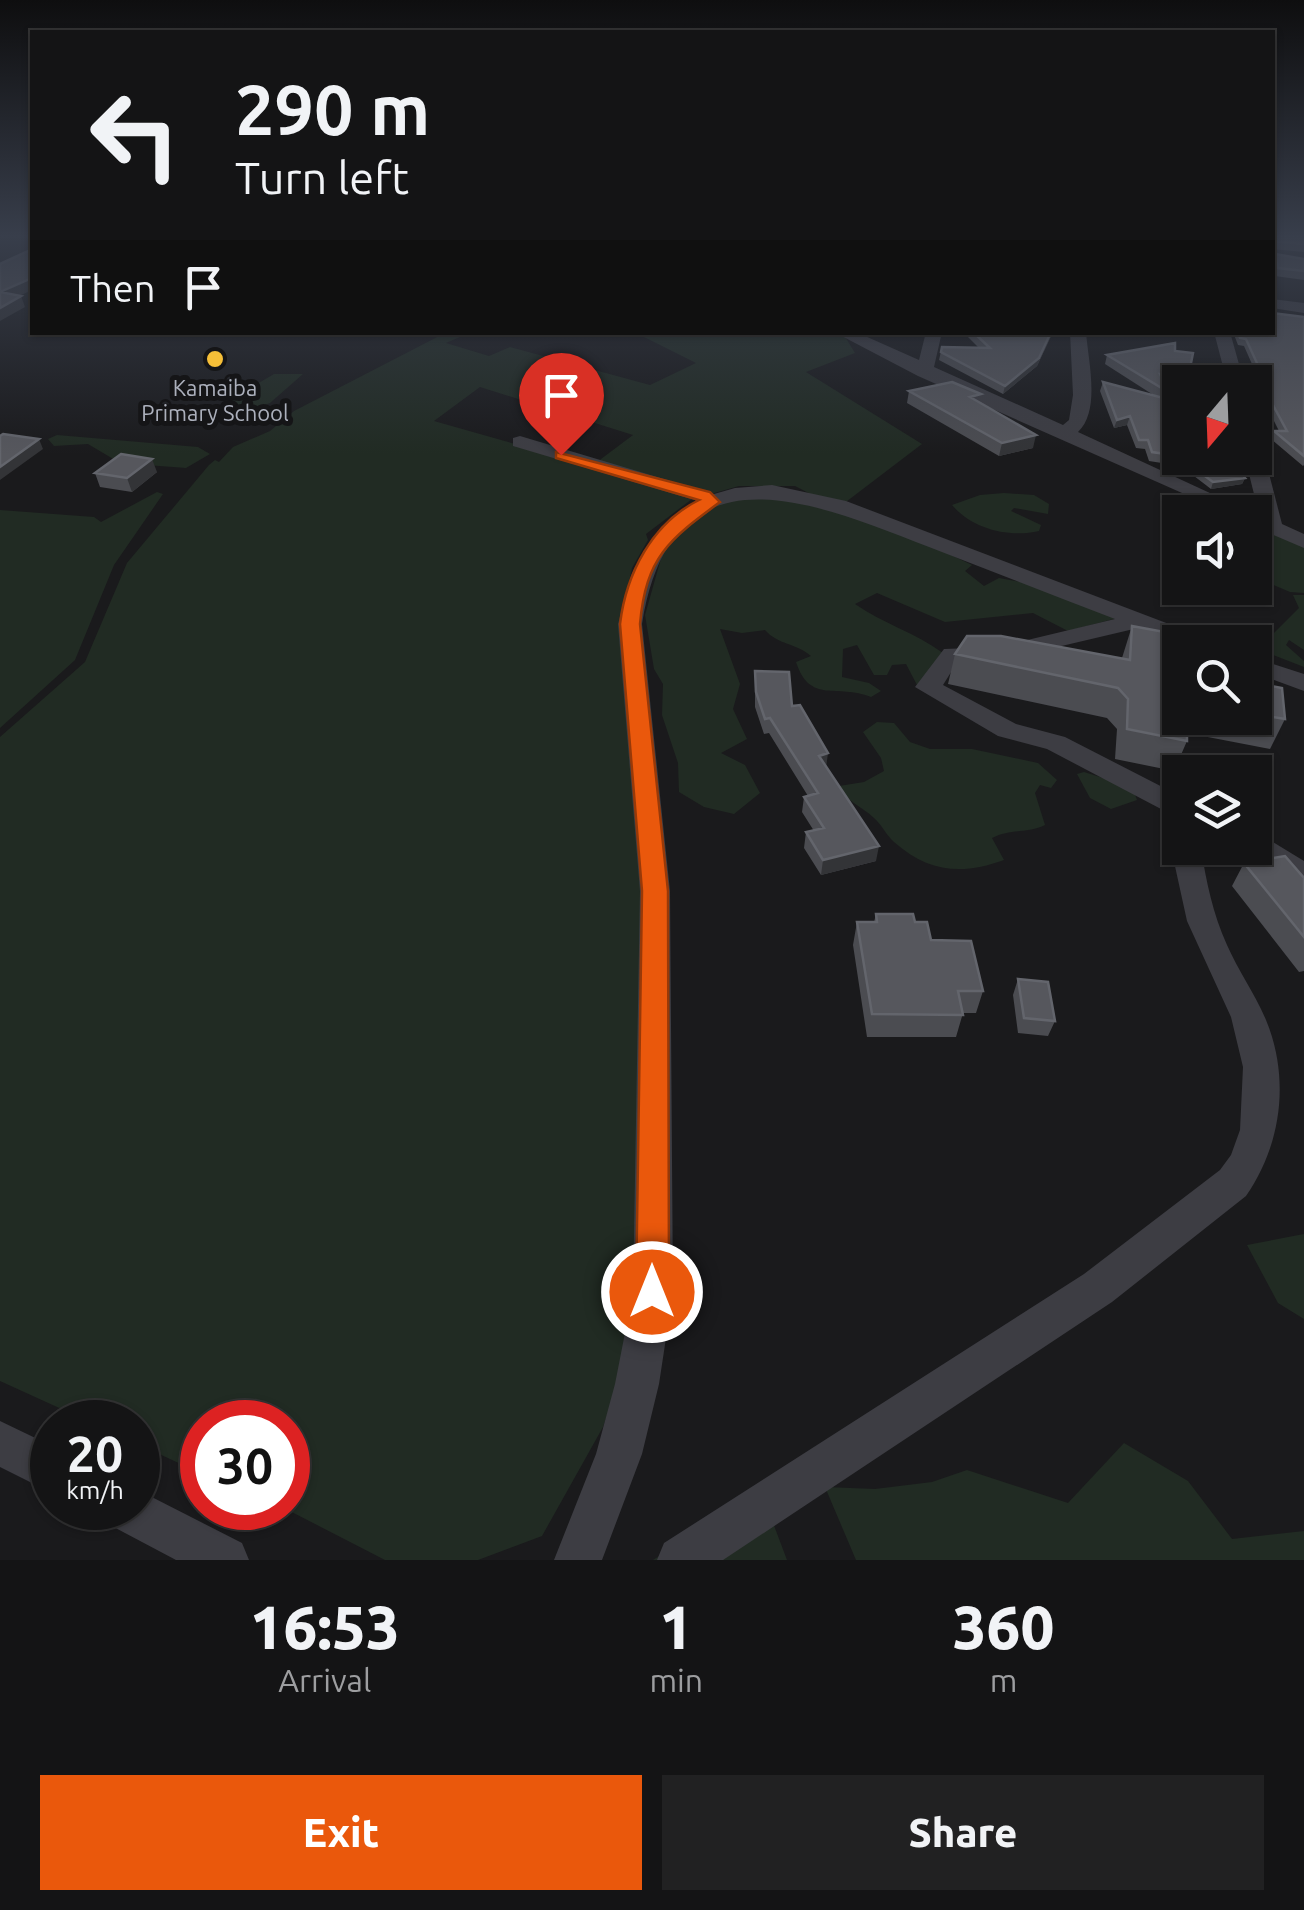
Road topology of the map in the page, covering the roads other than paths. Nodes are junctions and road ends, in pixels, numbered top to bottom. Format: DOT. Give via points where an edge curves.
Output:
graph roads {
  1 [pos="848,335"];
  2 [pos="933,335"];
  3 [pos="1078,335"];
  4 [pos="1223,335"];
  5 [pos="1231,365"];
  6 [pos="924,372"];
  7 [pos="1064,433"];
  8 [pos="520,442"];
  9 [pos="1202,495"];
  10 [pos="712,502"];
  11 [pos="1272,527"];
  12 [pos="1304,542"];
  13 [pos="1138,621"];
  14 [pos="1162,630"];
  15 [pos="1272,671"];
  16 [pos="1304,683"];
  17 [pos="1162,803"];
  18 [pos="1272,853"];
  19 [pos="1189,865"];
  20 [pos="1304,876"];
  21 [pos="0,1443"];
  22 [pos="30,1459"];
  23 [pos="160,1527"];
  24 [pos="225,1560"];
  25 [pos="578,1560"];
  26 [pos="681,1560"];
  1 -- 6 [label="street"];
  2 -- 6 [label="street"];
  3 -- 7 [label="street" via="1080,411 1074,428"];
  4 -- 5 [label="street"];
  6 -- 7 [label="street"];
  7 -- 9 [label="street"];
  8 -- 10 [label="street"];
  10 -- 13 [label="street" via="765,491 839,505"];
  10 -- 25 [label="street" via="660,538 633,591 630,624 655,891 652,1292 638,1384"];
  11 -- 12 [label="street"];
  13 -- 14 [label="street"];
  13 -- 17 [label="street" via="998,654 953,654 928,687 1007,730 1103,765"];
  15 -- 16 [label="street"];
  18 -- 20 [label="street"];
  19 -- 26 [label="street" via="1210,941 1253,1030 1261,1102 1246,1168 1098,1288"];
  21 -- 22 [label="street"];
  23 -- 24 [label="street"];
}
